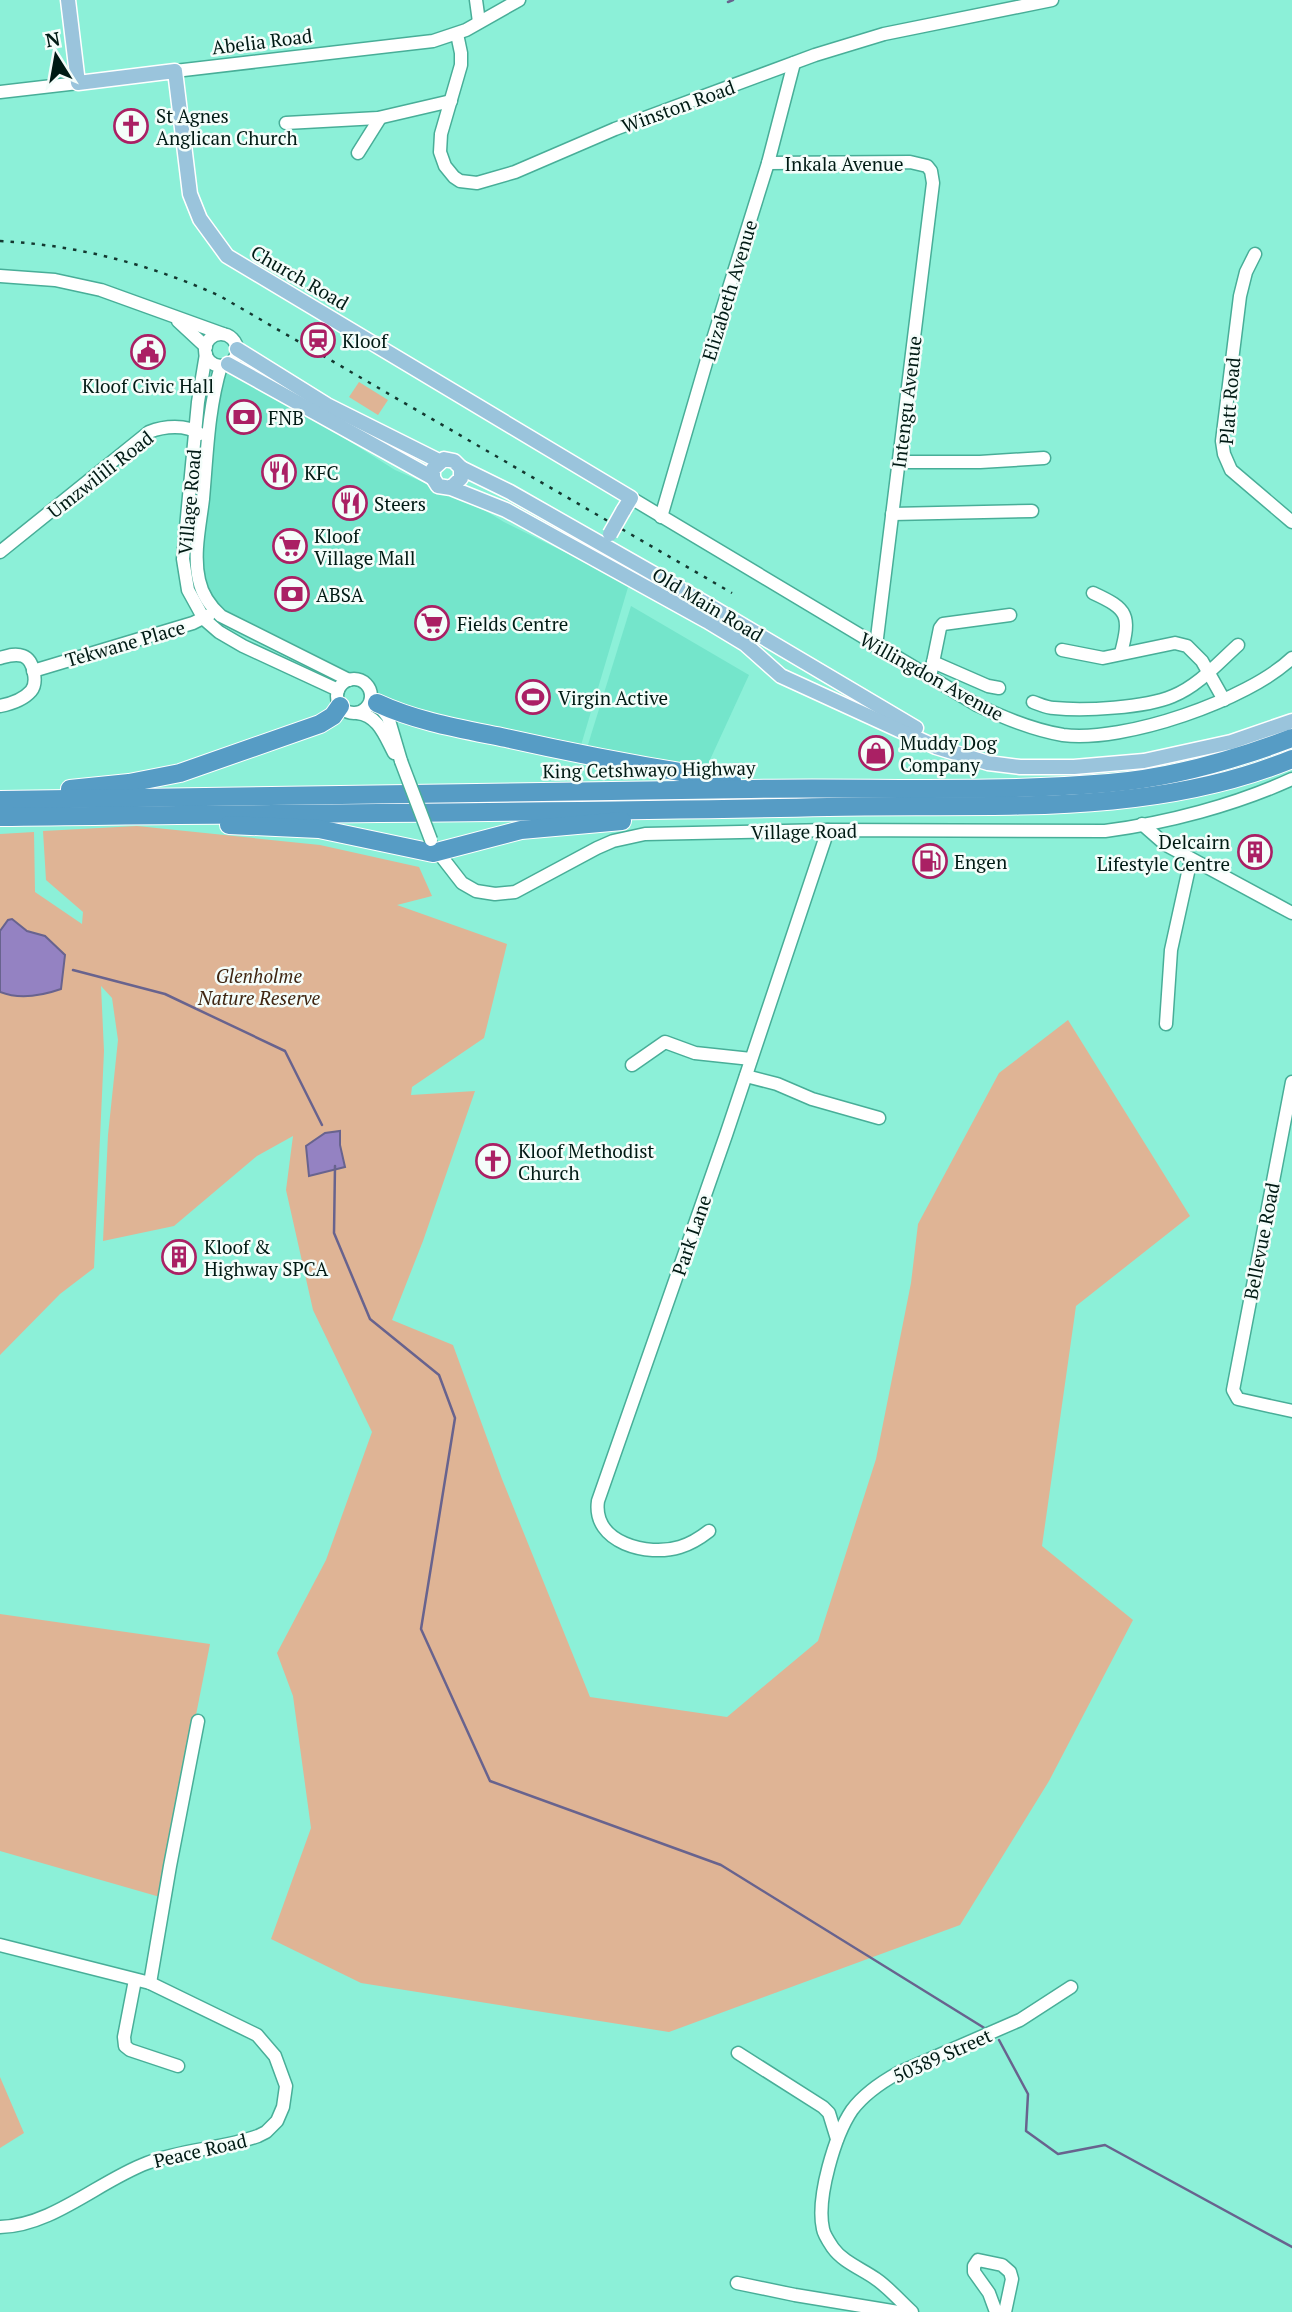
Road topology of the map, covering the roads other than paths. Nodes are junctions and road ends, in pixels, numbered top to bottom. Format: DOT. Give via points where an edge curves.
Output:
graph roads {
  1 [pos="68,0"];
  2 [pos="477,0"];
  3 [pos="483,0"];
  4 [pos="519,0"];
  5 [pos="1052,0"];
  6 [pos="500,11"];
  7 [pos="479,22"];
  8 [pos="457,34"];
  9 [pos="794,63"];
  10 [pos="175,71"];
  11 [pos="151,74"];
  12 [pos="78,83"];
  13 [pos="0,92"];
  14 [pos="452,101"];
  15 [pos="179,110"];
  16 [pos="380,118"];
  17 [pos="286,123"];
  18 [pos="358,153"];
  19 [pos="768,163"];
  20 [pos="921,163"];
  21 [pos="1255,254"];
  22 [pos="0,276"];
  23 [pos="174,318"];
  24 [pos="223,334"];
  25 [pos="237,349"];
  26 [pos="206,350"];
  27 [pos="224,365"];
  28 [pos="195,430"];
  29 [pos="208,440"];
  30 [pos="1044,458"];
  31 [pos="439,461"];
  32 [pos="899,461"];
  33 [pos="461,468"];
  34 [pos="433,478"];
  35 [pos="451,488"];
  36 [pos="618,489"];
  37 [pos="631,498"];
  38 [pos="623,510"];
  39 [pos="1032,511"];
  40 [pos="892,514"];
  41 [pos="661,517"];
  42 [pos="1292,522"];
  43 [pos="610,534"];
  44 [pos="589,538"];
  45 [pos="0,552"];
  46 [pos="616,553"];
  47 [pos="1093,593"];
  48 [pos="216,611"];
  49 [pos="1010,615"];
  50 [pos="204,619"];
  51 [pos="1238,645"];
  52 [pos="876,646"];
  53 [pos="1062,650"];
  54 [pos="1121,653"];
  55 [pos="795,655"];
  56 [pos="0,658"];
  57 [pos="1292,658"];
  58 [pos="933,662"];
  59 [pos="818,670"];
  60 [pos="33,671"];
  61 [pos="1208,672"];
  62 [pos="930,677"];
  63 [pos="787,678"];
  64 [pos="349,680"];
  65 [pos="999,688"];
  66 [pos="817,695"];
  67 [pos="1224,700"];
  68 [pos="374,701"];
  69 [pos="1033,702"];
  70 [pos="345,703"];
  71 [pos="0,706"];
  72 [pos="1292,721"];
  73 [pos="1292,738"];
  74 [pos="946,749"];
  75 [pos="1292,758"];
  76 [pos="401,761"];
  77 [pos="1292,779"];
  78 [pos="780,788"];
  79 [pos="0,798"];
  80 [pos="710,810"];
  81 [pos="128,815"];
  82 [pos="0,817"];
  83 [pos="1142,824"];
  84 [pos="828,830"];
  85 [pos="438,852"];
  86 [pos="1191,859"];
  87 [pos="1292,913"];
  88 [pos="1166,1024"];
  89 [pos="751,1059"];
  90 [pos="632,1065"];
  91 [pos="746,1076"];
  92 [pos="1292,1082"];
  93 [pos="879,1118"];
  94 [pos="1292,1411"];
  95 [pos="709,1531"];
  96 [pos="198,1721"];
  97 [pos="0,1945"];
  98 [pos="135,1980"];
  99 [pos="150,1983"];
  100 [pos="1071,1987"];
  101 [pos="738,2053"];
  102 [pos="178,2066"];
  103 [pos="837,2138"];
  104 [pos="0,2227"];
  105 [pos="737,2283"];
  106 [pos="898,2312"];
  107 [pos="912,2312"];
  108 [pos="996,2312"];
  109 [pos="1005,2312"];
  1 -- 12 [label="main road"];
  2 -- 7 [label="street"];
  3 -- 6 [label="street"];
  4 -- 6 [label="street, Abelia Road"];
  5 -- 9 [label="street, Winston Road" via="884,34"];
  6 -- 7 [label="street, Abelia Road"];
  7 -- 8 [label="street, Abelia Road"];
  8 -- 10 [label="street, Abelia Road" via="433,41"];
  8 -- 14 [label="street, Winston Road" via="461,59"];
  9 -- 14 [label="street, Winston Road" via="477,183 460,181 442,159 439,141"];
  9 -- 19 [label="street, Elizabeth Avenue"];
  10 -- 11 [label="main road, Abelia Road"];
  10 -- 15 [label="main road, Church Road"];
  11 -- 12 [label="main road, Abelia Road"];
  11 -- 15 [label="main road" via="166,87"];
  12 -- 13 [label="street, Abelia Road"];
  14 -- 16 [label="street"];
  15 -- 36 [label="main road, Church Road" via="190,194 200,219 227,256"];
  16 -- 17 [label="street"];
  16 -- 18 [label="street"];
  19 -- 20 [label="street, Inkala Avenue"];
  19 -- 41 [label="street, Elizabeth Avenue"];
  20 -- 32 [label="street, Intengu Avenue" via="931,171 933,183"];
  21 -- 42 [label="street, Platt Road" via="1240,296 1222,442 1231,470"];
  22 -- 23 [label="street" via="71,282"];
  23 -- 24 [label="street"];
  23 -- 26 [label="street"];
  24 -- 25 [label="street"];
  24 -- 26 [label="street" via="210,339"];
  25 -- 27 [label="street"];
  25 -- 31 [label="main road" via="342,413"];
  26 -- 27 [label="street" via="213,363"];
  26 -- 28 [label="street, Village Road"];
  27 -- 29 [label="street, Village Road" via="214,392"];
  27 -- 34 [label="main road"];
  28 -- 29 [label="street"];
  28 -- 45 [label="street, Umzwilili Road" via="164,427 149,432"];
  28 -- 50 [label="street, Village Road" via="184,573"];
  29 -- 48 [label="street, Village Road" via="197,569 201,587"];
  30 -- 32 [label="street"];
  31 -- 33 [label="main road" via="449,459"];
  31 -- 34 [label="main road"];
  32 -- 40 [label="street, Intengu Avenue"];
  33 -- 35 [label="main road" via="461,478"];
  33 -- 44 [label="main road, Old Main Road"];
  34 -- 35 [label="main road" via="443,488"];
  35 -- 63 [label="main road, Old Main Road" via="506,510 707,621"];
  36 -- 37 [label="main road, Church Road"];
  36 -- 38 [label="main road"];
  37 -- 38 [label="main road"];
  37 -- 41 [label="street, Willingdon Avenue"];
  38 -- 43 [label="main road, bridge"];
  39 -- 40 [label="street"];
  40 -- 52 [label="street, Intengu Avenue"];
  41 -- 52 [label="street, Willingdon Avenue"];
  43 -- 44 [label="main road"];
  43 -- 46 [label="main road"];
  44 -- 46 [label="main road, Old Main Road"];
  46 -- 55 [label="main road, Old Main Road"];
  47 -- 54 [label="street" via="1123,611 1126,635"];
  48 -- 50 [label="street, Tekwane Place"];
  48 -- 64 [label="street"];
  49 -- 58 [label="street" via="943,624"];
  50 -- 60 [label="street, Tekwane Place"];
  50 -- 70 [label="street, Village Road"];
  51 -- 61 [label="street"];
  52 -- 62 [label="street, Willingdon Avenue"];
  53 -- 54 [label="street" via="1103,658"];
  54 -- 61 [label="street" via="1175,643 1187,646"];
  55 -- 59 [label="main road, Old Main Road"];
  55 -- 63 [label="main road" via="798,672"];
  56 -- 60 [label="street" via="23,656"];
  57 -- 67 [label="street, Willingdon Avenue"];
  58 -- 62 [label="street"];
  58 -- 65 [label="street"];
  59 -- 66 [label="main road" via="821,683"];
  59 -- 74 [label="main road, Old Main Road"];
  60 -- 71 [label="street" via="34,688 29,694"];
  61 -- 67 [label="street"];
  61 -- 69 [label="street" via="1172,696 1133,705 1052,708"];
  62 -- 67 [label="street, Willingdon Avenue" via="1015,722 1062,735 1129,729"];
  63 -- 66 [label="main road, Old Main Road"];
  64 -- 68 [label="street" via="368,684"];
  64 -- 70 [label="street"];
  66 -- 74 [label="main road, Old Main Road"];
  68 -- 70 [label="street" via="368,707"];
  68 -- 76 [label="street, Village Road" via="388,717"];
  68 -- 78 [label="highway" via="415,719 582,755"];
  70 -- 76 [label="street, Village Road" via="375,721"];
  70 -- 79 [label="highway" via="320,724 180,773"];
  72 -- 74 [label="main road, Old Main Road" via="1187,753 1108,766 999,764"];
  73 -- 78 [label="highway, King Cetshwayo Highway" via="1201,766 1110,783"];
  75 -- 80 [label="highway, King Cetshwayo Highway" via="1195,789 1107,802"];
  76 -- 85 [label="street, Village Road, bridge"];
  77 -- 83 [label="street, Village Road" via="1253,796"];
  78 -- 79 [label="highway, King Cetshwayo Highway"];
  80 -- 81 [label="highway, King Cetshwayo Highway"];
  80 -- 85 [label="highway" via="521,830 466,843 456,851"];
  81 -- 82 [label="highway, King Cetshwayo Highway"];
  81 -- 85 [label="highway" via="319,829"];
  83 -- 84 [label="street, Village Road" via="1097,831"];
  83 -- 86 [label="street"];
  84 -- 85 [label="street, Village Road" via="628,837 506,893 469,887 456,878"];
  84 -- 89 [label="street, Park Lane"];
  86 -- 87 [label="street"];
  86 -- 88 [label="street" via="1171,950"];
  89 -- 90 [label="street" via="695,1053 665,1042"];
  89 -- 91 [label="street, Park Lane"];
  91 -- 93 [label="street"];
  91 -- 95 [label="street, Park Lane" via="596,1511 598,1521 618,1540 652,1551 680,1547"];
  92 -- 94 [label="street, Bellevue Road" via="1233,1390 1238,1399"];
  96 -- 99 [label="street"];
  97 -- 98 [label="street, Peace Road"];
  98 -- 99 [label="street, Peace Road"];
  98 -- 102 [label="street" via="126,2047"];
  99 -- 104 [label="street, Peace Road" via="250,2030 271,2049 286,2086 277,2120 258,2136 154,2160 38,2219"];
  100 -- 103 [label="street, 50389 Street" via="1020,2020 880,2083 852,2110"];
  101 -- 103 [label="street" via="827,2111"];
  103 -- 107 [label="street, 50389 Street" via="822,2205 826,2238 838,2254 878,2280"];
  105 -- 106 [label="street"];
  108 -- 109 [label="street" via="974,2272 978,2260 1002,2265 1010,2272"];
}
